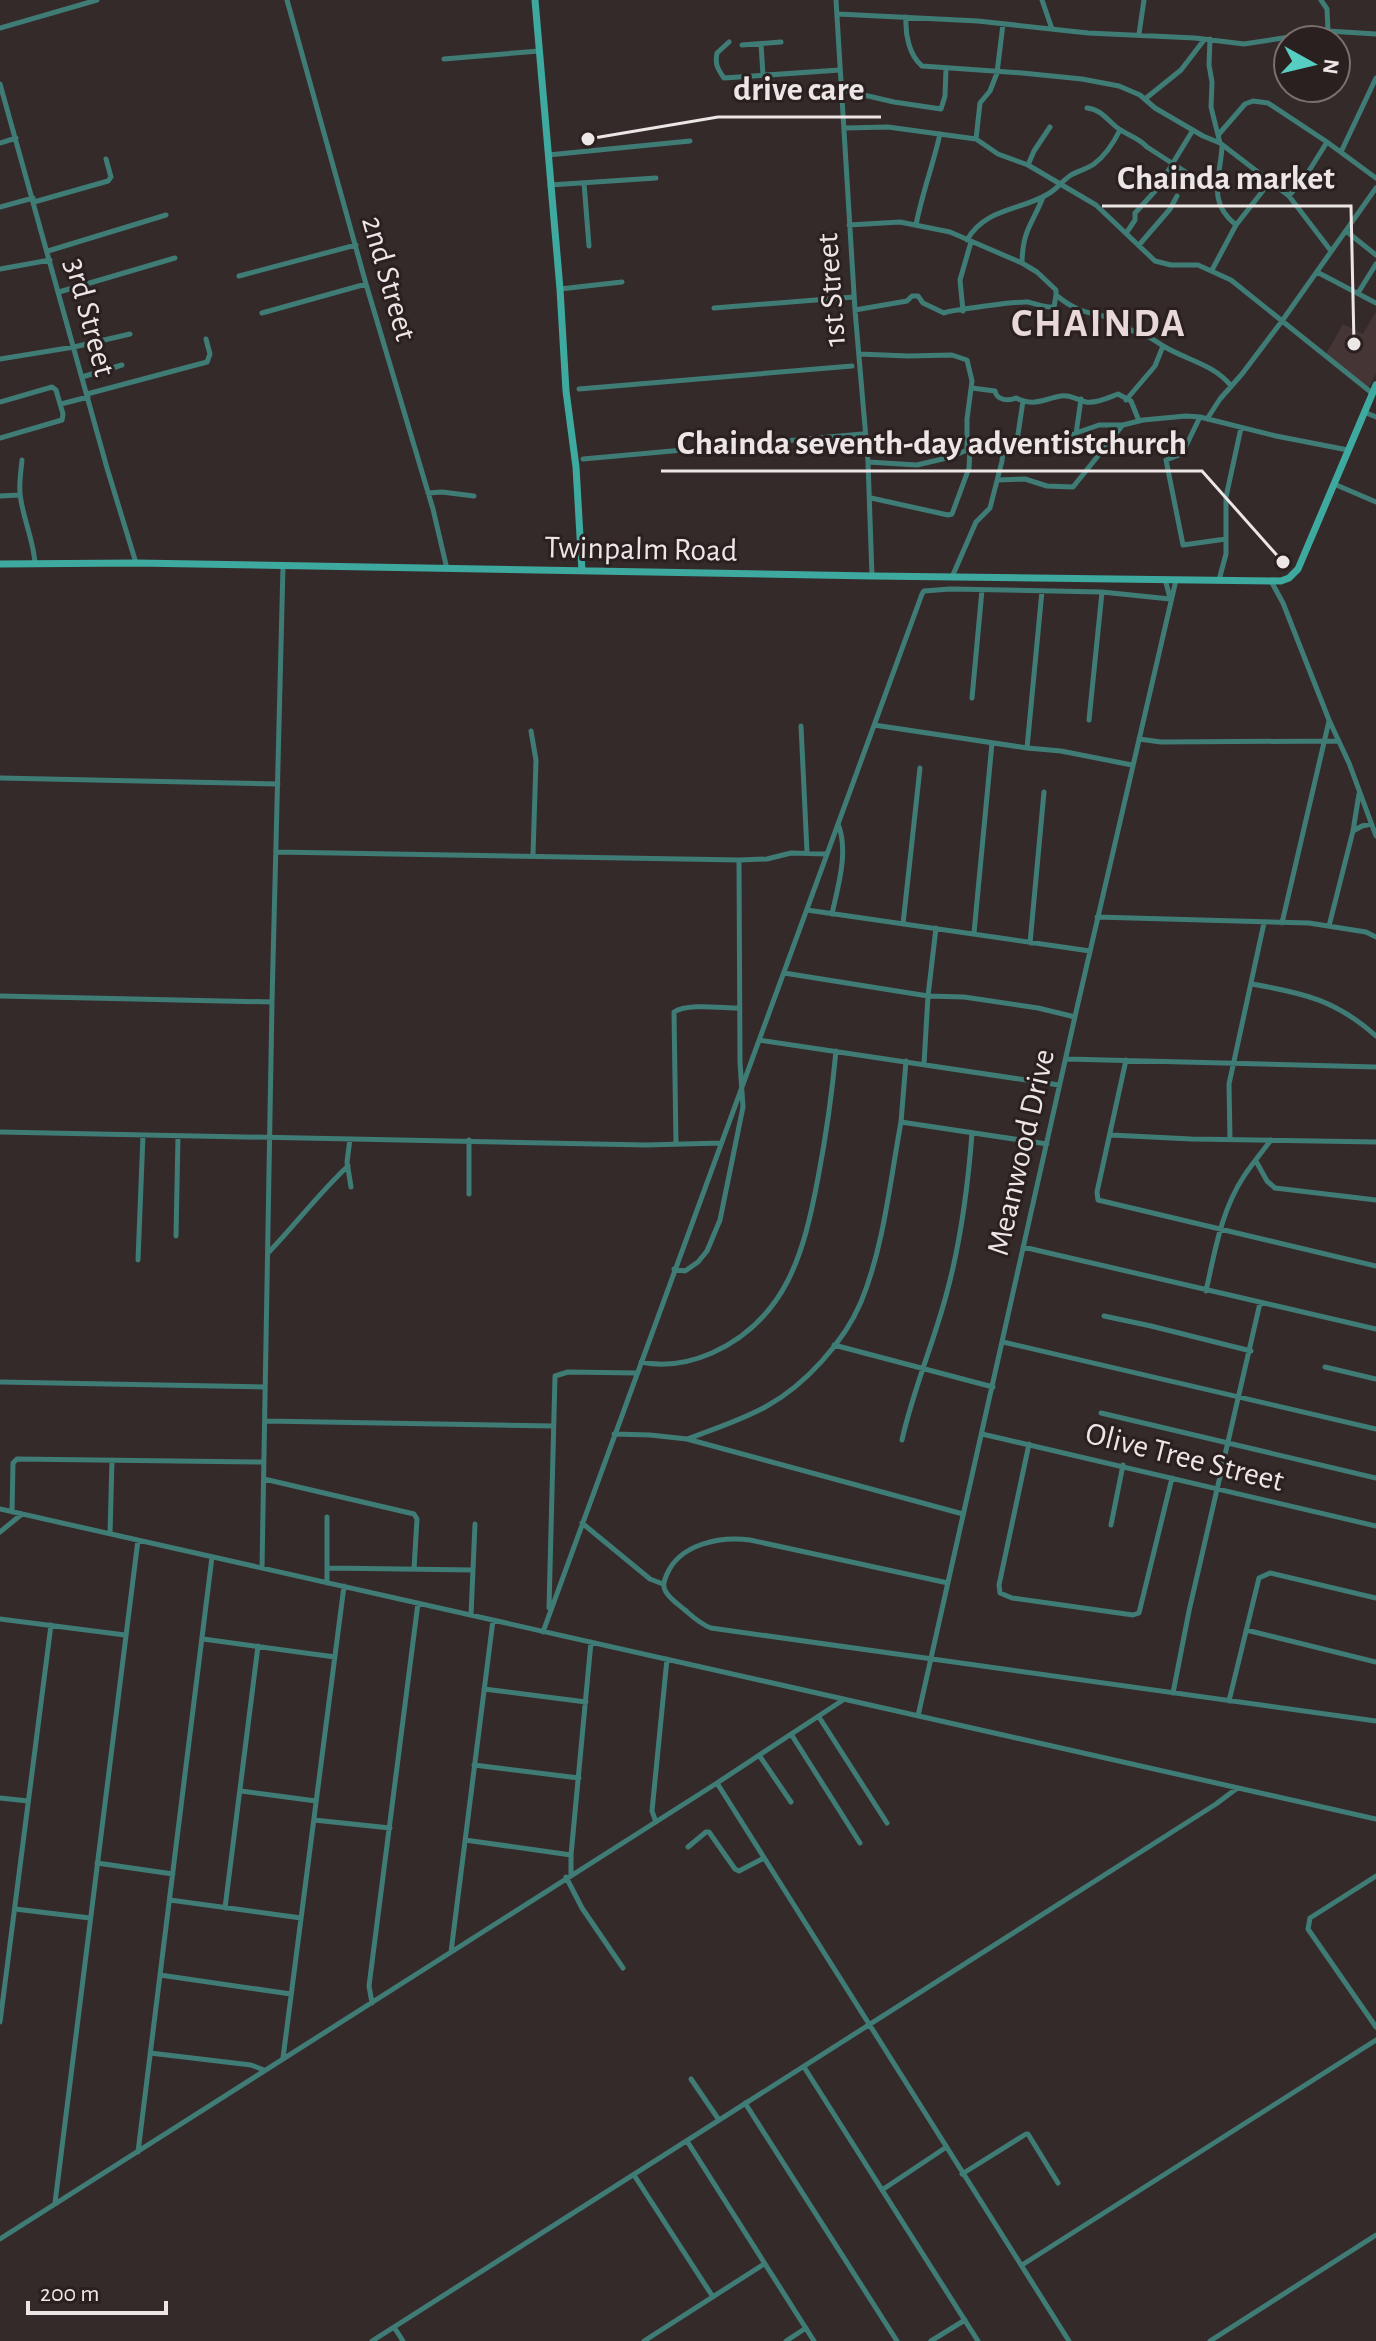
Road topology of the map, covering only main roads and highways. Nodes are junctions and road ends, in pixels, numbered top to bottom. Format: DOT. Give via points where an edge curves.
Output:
graph roads {
  1 [pos="535,0"];
  2 [pos="1374,389"];
  3 [pos="0,564"];
  4 [pos="582,571"];
  1 -- 4 [label="main road"];
  2 -- 4 [label="main road, Twinpalm Road" via="1298,569 1281,581"];
  3 -- 4 [label="main road, Twinpalm Road"];
}
